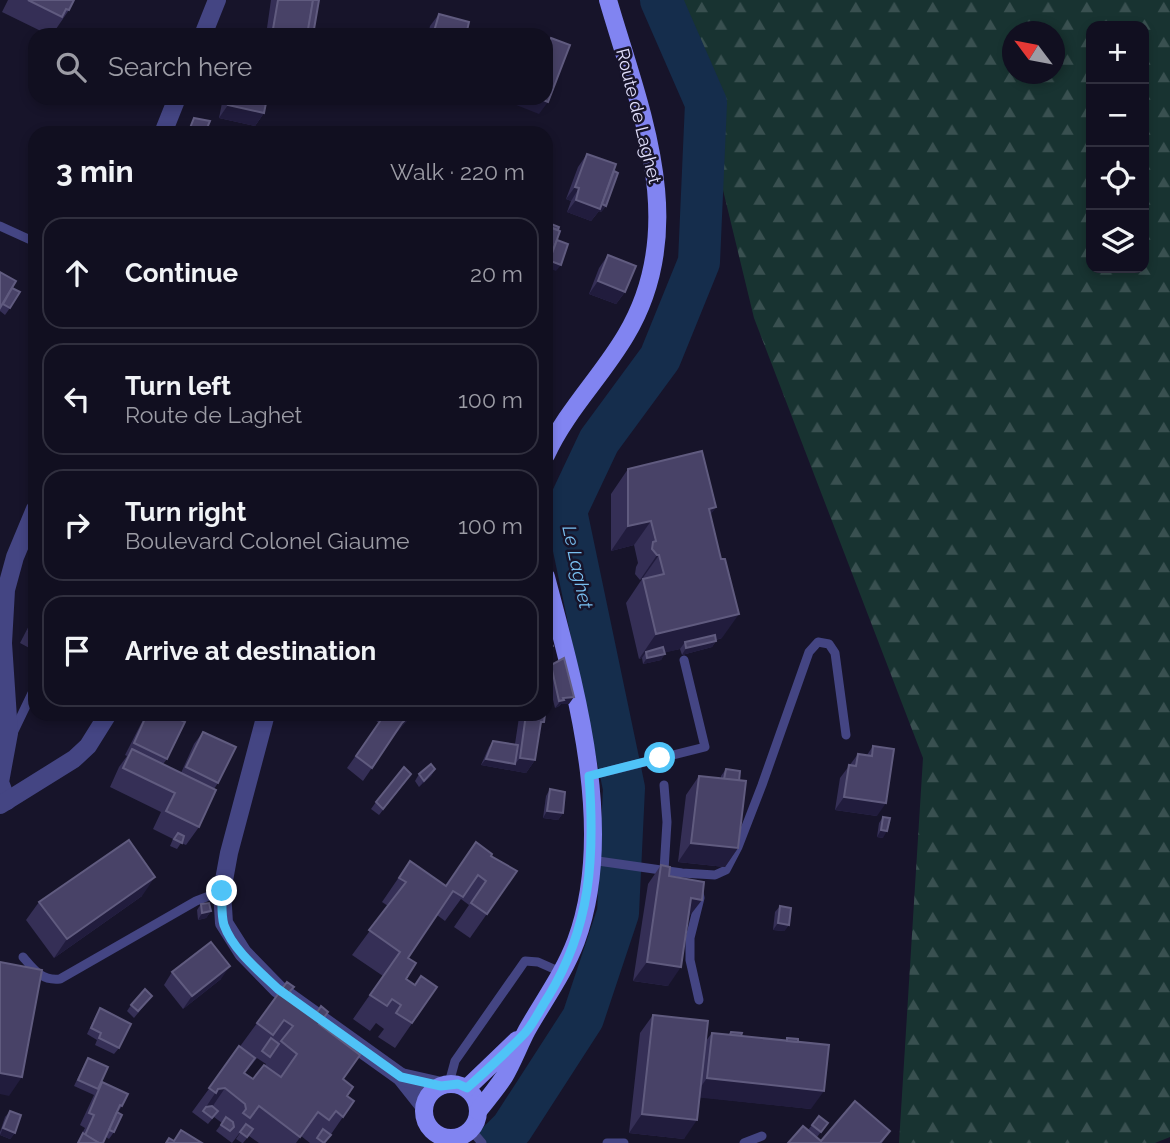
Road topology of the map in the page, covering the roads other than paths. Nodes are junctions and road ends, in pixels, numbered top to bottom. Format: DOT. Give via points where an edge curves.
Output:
graph roads {
  1 [pos="217,0"];
  2 [pos="608,0"];
  3 [pos="206,28"];
  4 [pos="174,105"];
  5 [pos="166,126"];
  6 [pos="0,226"];
  7 [pos="28,239"];
  8 [pos="553,442"];
  9 [pos="28,526"];
  10 [pos="553,604"];
  11 [pos="684,660"];
  12 [pos="28,702"];
  13 [pos="104,721"];
  14 [pos="264,721"];
  15 [pos="846,735"];
  16 [pos="6,748"];
  17 [pos="596,775"];
  18 [pos="664,785"];
  19 [pos="3,803"];
  20 [pos="597,861"];
  21 [pos="664,870"];
  22 [pos="686,881"];
  23 [pos="222,891"];
  24 [pos="23,957"];
  25 [pos="563,973"];
  26 [pos="699,1000"];
  27 [pos="526,1031"];
  28 [pos="401,1077"];
  29 [pos="452,1086"];
  30 [pos="478,1111"];
  31 [pos="426,1115"];
  32 [pos="762,1136"];
  33 [pos="465,1138"];
  34 [pos="421,1143"];
  35 [pos="607,1143"];
  36 [pos="624,1143"];
  37 [pos="744,1143"];
  1 -- 3 [label="street"];
  2 -- 8 [label="main road, Route de Laghet" via="655,169 656,250 650,279 627,334"];
  4 -- 5 [label="street"];
  6 -- 7 [label="lane"];
  9 -- 16 [label="street" via="6,590"];
  10 -- 17 [label="main road"];
  11 -- 17 [label="lane" via="705,747"];
  12 -- 16 [label="lane"];
  13 -- 19 [label="street" via="74,759"];
  14 -- 23 [label="street"];
  15 -- 22 [label="lane" via="835,653 829,644 818,642 808,652 762,785 726,870"];
  16 -- 19 [label="street" via="0,782"];
  17 -- 20 [label="main road"];
  18 -- 21 [label="lane"];
  20 -- 21 [label="lane"];
  20 -- 25 [label="main road"];
  21 -- 22 [label="lane"];
  22 -- 26 [label="lane" via="700,898 690,938"];
  23 -- 24 [label="lane" via="195,901 61,979 38,975"];
  23 -- 28 [label="street" via="224,923 231,938 260,972"];
  25 -- 27 [label="main road"];
  25 -- 29 [label="lane" via="524,961 455,1061"];
  27 -- 29 [label="main road"];
  27 -- 30 [label="main road" via="504,1076"];
  28 -- 29 [label="street"];
  28 -- 31 [label="street"];
  29 -- 30 [label="main road" via="473,1094"];
  29 -- 31 [label="main road" via="427,1097"];
  30 -- 33 [label="main road"];
  31 -- 33 [label="main road" via="440,1136"];
  31 -- 34 [label="main road"];
  32 -- 37 [label="lane"];
  35 -- 36 [label="lane"];
}
